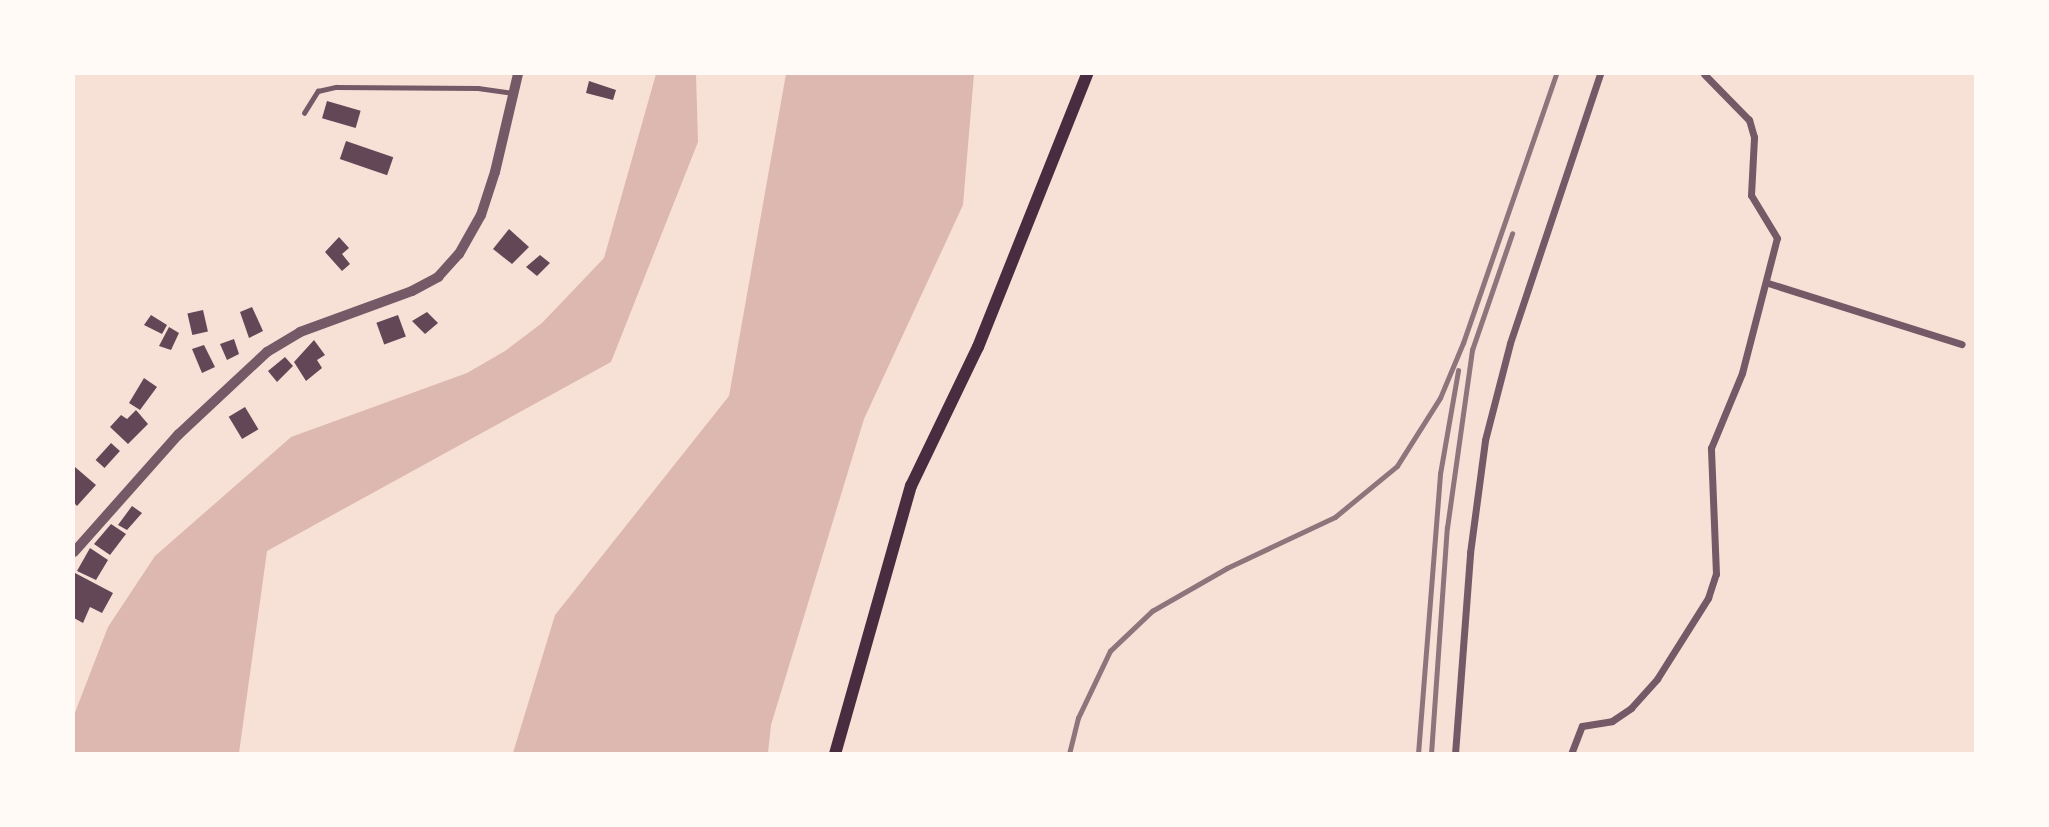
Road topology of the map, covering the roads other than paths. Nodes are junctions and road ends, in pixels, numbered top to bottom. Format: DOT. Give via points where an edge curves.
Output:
graph roads {
  1 [pos="518,74"];
  2 [pos="1087,74"];
  3 [pos="1600,74"];
  4 [pos="1704,74"];
  5 [pos="512,93"];
  6 [pos="304,113"];
  7 [pos="1768,283"];
  8 [pos="1962,344"];
  9 [pos="74,552"];
  10 [pos="835,754"];
  11 [pos="1455,754"];
  12 [pos="1571,754"];
  1 -- 5 [label="street"];
  2 -- 10 [label="main road" via="978,348 911,486"];
  3 -- 11 [label="street" via="1510,343 1485,440 1470,553"];
  4 -- 7 [label="street" via="1749,120 1754,137 1751,195 1777,238"];
  5 -- 6 [label="lane" via="478,88 336,88 318,91"];
  5 -- 9 [label="street" via="481,215 459,254 438,277 300,332 267,352 178,435"];
  7 -- 8 [label="street"];
  7 -- 12 [label="street" via="1742,373 1711,448 1709,486 1718,548 1708,598 1657,679 1631,708 1612,720 1582,726"];
}
